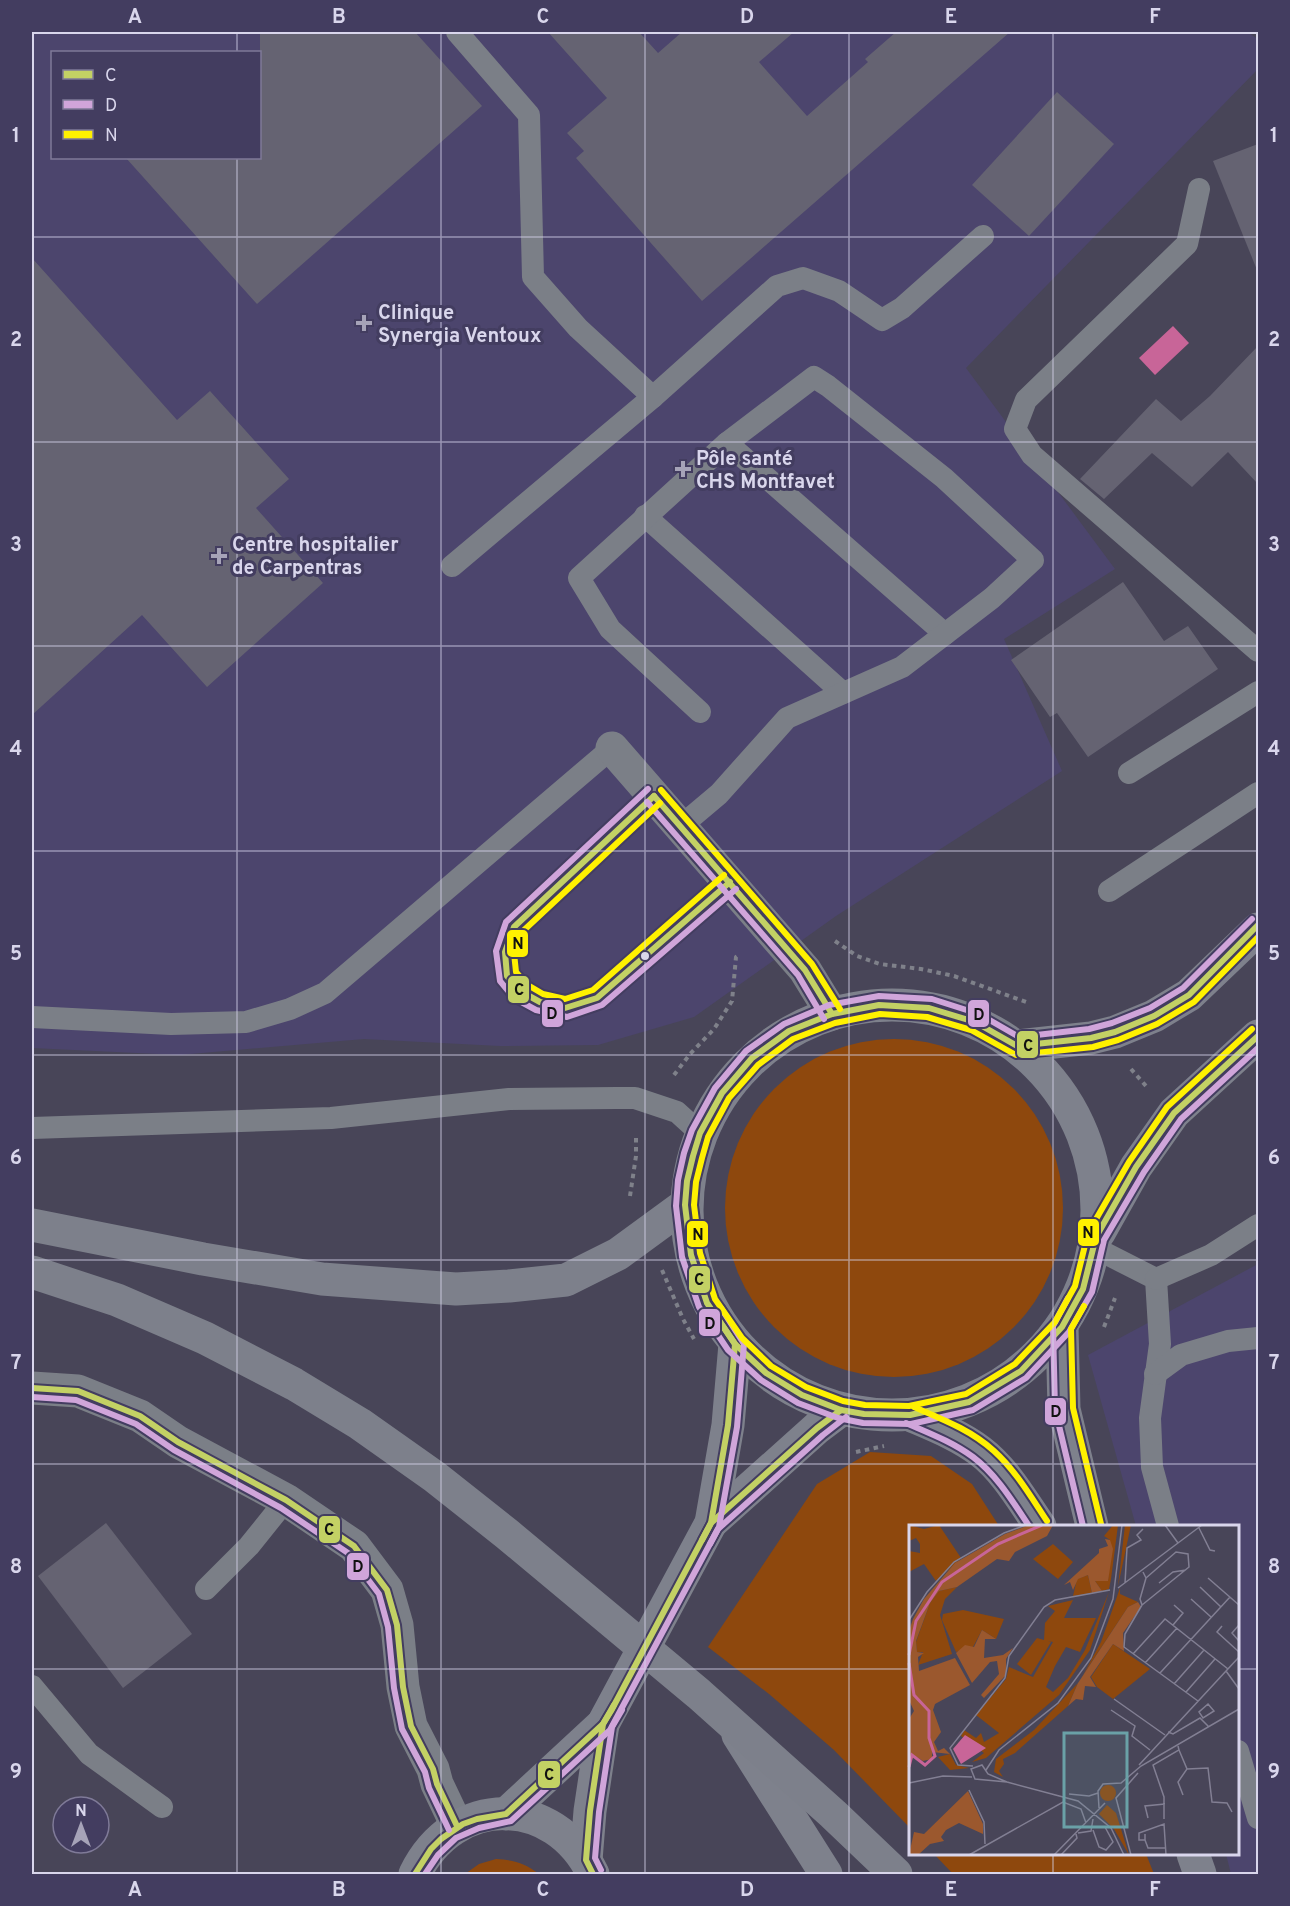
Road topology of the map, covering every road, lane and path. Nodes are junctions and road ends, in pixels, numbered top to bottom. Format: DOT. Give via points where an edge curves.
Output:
graph roads {
  1 [pos="457,32"];
  2 [pos="1199,189"];
  3 [pos="983,236"];
  4 [pos="652,397"];
  5 [pos="727,443"];
  6 [pos="645,516"];
  7 [pos="452,566"];
  8 [pos="945,634"];
  9 [pos="1258,651"];
  10 [pos="1258,692"];
  11 [pos="843,693"];
  12 [pos="700,712"];
  13 [pos="612,748"];
  14 [pos="1129,773"];
  15 [pos="1258,792"];
  16 [pos="654,796"];
  17 [pos="681,826"];
  18 [pos="730,882"];
  19 [pos="1109,891"];
  20 [pos="769,927"];
  21 [pos="1253,932"];
  22 [pos="831,937"];
  23 [pos="1033,1004"];
  24 [pos="832,1014"];
  25 [pos="32,1017"];
  26 [pos="1115,1032"];
  27 [pos="1258,1035"];
  28 [pos="1017,1046"];
  29 [pos="635,1098"];
  30 [pos="1174,1113"];
  31 [pos="32,1128"];
  32 [pos="700,1133"];
  33 [pos="628,1204"];
  34 [pos="685,1205"];
  35 [pos="32,1225"];
  36 [pos="1258,1227"];
  37 [pos="1096,1243"];
  38 [pos="618,1254"];
  39 [pos="1129,1264"];
  40 [pos="32,1272"];
  41 [pos="1156,1279"];
  42 [pos="1062,1326"];
  43 [pos="1103,1329"];
  44 [pos="1258,1338"];
  45 [pos="735,1344"];
  46 [pos="698,1347"];
  47 [pos="1155,1374"];
  48 [pos="32,1388"];
  49 [pos="841,1410"];
  50 [pos="910,1415"];
  51 [pos="886,1446"];
  52 [pos="848,1454"];
  53 [pos="286,1500"];
  54 [pos="1039,1525"];
  55 [pos="1092,1525"];
  56 [pos="1167,1525"];
  57 [pos="705,1533"];
  58 [pos="206,1589"];
  59 [pos="32,1686"];
  60 [pos="607,1718"];
  61 [pos="731,1723"];
  62 [pos="1239,1754"];
  63 [pos="162,1807"];
  64 [pos="506,1814"];
  65 [pos="1258,1818"];
  66 [pos="457,1826"];
  67 [pos="1193,1855"];
  68 [pos="590,1867"];
  69 [pos="415,1875"];
  70 [pos="826,1875"];
  71 [pos="896,1875"];
  72 [pos="1200,1875"];
  1 -- 4 [label="lane" via="529,115 533,277 578,328"];
  2 -- 9 [label="lane" via="1187,244 1026,400 1016,429 1032,455"];
  3 -- 4 [label="lane" via="902,308 882,320 839,291 803,278 777,286"];
  4 -- 7 [label="lane"];
  5 -- 6 [label="lane"];
  5 -- 8 [label="lane"];
  5 -- 8 [label="lane" via="814,377 944,478 1033,560"];
  6 -- 11 [label="lane"];
  6 -- 12 [label="lane" via="579,578 610,629"];
  8 -- 11 [label="lane" via="902,667"];
  10 -- 14 [label="lane"];
  11 -- 17 [label="lane" via="787,718 719,794"];
  13 -- 16 [label="street"];
  13 -- 25 [label="lane" via="325,993 246,1022"];
  15 -- 19 [label="lane"];
  16 -- 17 [label="street"];
  16 -- 18 [label="lane" via="514,927 505,952 507,976 520,991 540,1002 565,1008 597,998"];
  17 -- 18 [label="street"];
  18 -- 20 [label="street"];
  20 -- 24 [label="street" via="805,970"];
  20 -- 29 [label="path" via="736,957 732,1001 714,1029 669,1083 635,1081"];
  21 -- 26 [label="main road" via="1189,995 1154,1016"];
  22 -- 23 [label="path" via="857,956 880,964 954,976"];
  24 -- 28 [label="main road" via="879,1005 929,1008 975,1022"];
  24 -- 32 [label="main road" via="789,1031 752,1058 722,1093"];
  26 -- 28 [label="main road"];
  26 -- 30 [label="path" via="1117,1054"];
  27 -- 30 [label="main road"];
  28 -- 37 [label="main road" via="1056,1085 1082,1131 1097,1184"];
  29 -- 31 [label="lane" via="509,1099 332,1118"];
  29 -- 32 [label="lane" via="677,1112"];
  29 -- 33 [label="path" via="636,1156"];
  30 -- 37 [label="main road" via="1136,1167"];
  32 -- 34 [label="main road"];
  34 -- 38 [label="main road"];
  34 -- 45 [label="main road" via="691,1255 707,1303"];
  35 -- 38 [label="main road" via="322,1279 456,1289 566,1280"];
  36 -- 41 [label="lane" via="1211,1255"];
  37 -- 39 [label="lane"];
  37 -- 42 [label="main road" via="1083,1289"];
  38 -- 46 [label="path" via="632,1277 658,1261"];
  39 -- 41 [label="lane"];
  39 -- 43 [label="path"];
  40 -- 61 [label="main road" via="117,1300 205,1338 360,1424 507,1534"];
  41 -- 47 [label="lane" via="1160,1344"];
  42 -- 50 [label="main road" via="1021,1371 969,1402"];
  42 -- 55 [label="main road" via="1064,1409"];
  44 -- 47 [label="lane" via="1228,1341 1180,1356"];
  45 -- 49 [label="main road" via="766,1373 802,1395"];
  45 -- 57 [label="main road" via="728,1425"];
  47 -- 56 [label="lane" via="1150,1418 1152,1467"];
  48 -- 53 [label="street" via="78,1391 140,1416 178,1442"];
  49 -- 50 [label="main road"];
  49 -- 57 [label="main road"];
  50 -- 54 [label="main road" via="979,1450 995,1465"];
  51 -- 52 [label="path"];
  53 -- 58 [label="lane" via="249,1546"];
  53 -- 66 [label="street" via="354,1546 387,1590 397,1624 411,1726"];
  57 -- 60 [label="main road"];
  59 -- 63 [label="lane" via="89,1754"];
  60 -- 64 [label="main road"];
  60 -- 68 [label="main road" via="590,1811"];
  61 -- 70 [label="main road"];
  61 -- 71 [label="main road"];
  62 -- 65 [label="lane"];
  64 -- 66 [label="main road" via="489,1815"];
  64 -- 68 [label="main road" via="529,1817 552,1827 571,1841"];
  66 -- 69 [label="main road" via="432,1847"];
  67 -- 72 [label="main road"];
}
